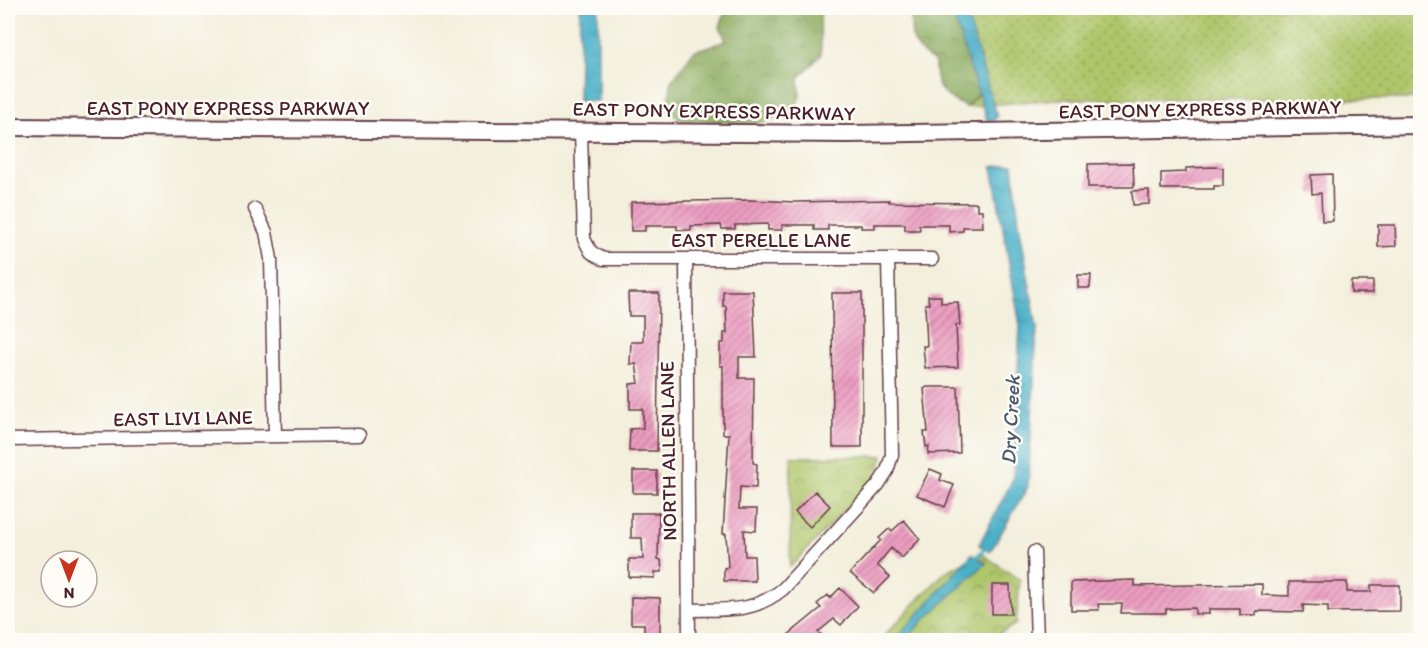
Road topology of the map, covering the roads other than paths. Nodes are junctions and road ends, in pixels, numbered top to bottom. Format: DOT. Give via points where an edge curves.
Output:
graph roads {
  1 [pos="1420,125"];
  2 [pos="8,127"];
  3 [pos="581,131"];
  4 [pos="255,209"];
  5 [pos="888,259"];
  6 [pos="932,259"];
  7 [pos="686,260"];
  8 [pos="359,435"];
  9 [pos="275,436"];
  10 [pos="8,440"];
  11 [pos="1034,552"];
  12 [pos="689,610"];
  13 [pos="689,640"];
  14 [pos="1037,640"];
  1 -- 3 [label="street, EAST PONY EXPRESS PARKWAY" via="1044,133"];
  2 -- 3 [label="street, EAST PONY EXPRESS PARKWAY"];
  3 -- 7 [label="street, EAST PERELLE LANE" via="584,239 591,252 607,260"];
  4 -- 9 [label="street" via="266,232 272,259"];
  5 -- 6 [label="street, EAST PERELLE LANE"];
  5 -- 7 [label="street, EAST PERELLE LANE"];
  5 -- 12 [label="street" via="892,455 887,471 768,601 751,608"];
  7 -- 12 [label="street, NORTH ALLEN LANE"];
  8 -- 9 [label="street, EAST LIVI LANE"];
  9 -- 10 [label="street, EAST LIVI LANE"];
  11 -- 14 [label="street"];
  12 -- 13 [label="street, NORTH ALLEN LANE"];
}
